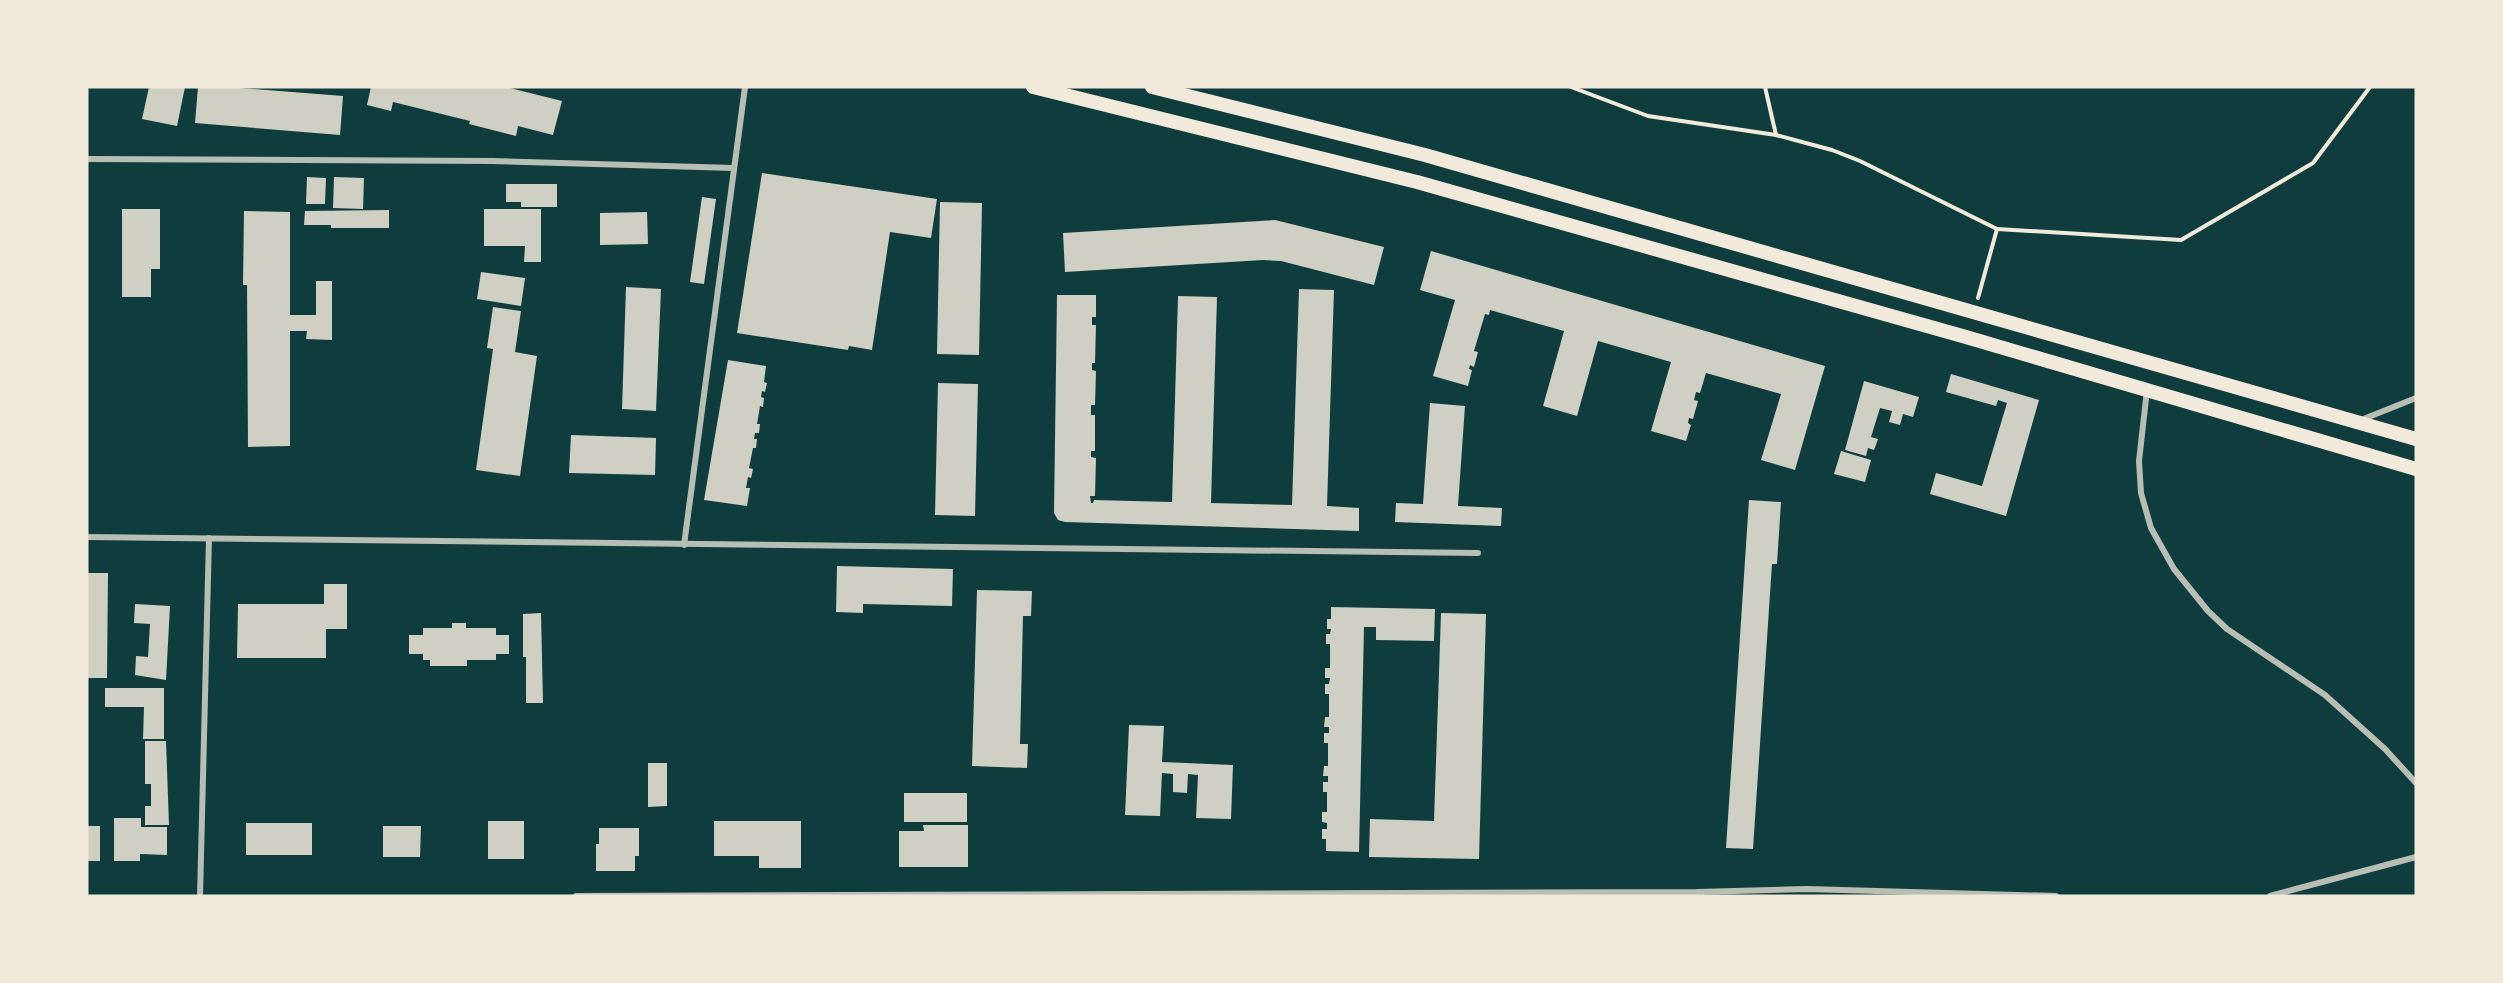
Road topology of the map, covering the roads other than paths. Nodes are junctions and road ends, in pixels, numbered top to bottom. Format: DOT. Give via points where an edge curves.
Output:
graph roads {
  1 [pos="745,87"];
  2 [pos="1033,87"];
  3 [pos="1152,87"];
  4 [pos="87,159"];
  5 [pos="734,168"];
  6 [pos="2147,390"];
  7 [pos="2416,399"];
  8 [pos="2357,422"];
  9 [pos="2416,439"];
  10 [pos="2416,468"];
  11 [pos="87,537"];
  12 [pos="209,538"];
  13 [pos="684,545"];
  14 [pos="1478,553"];
  15 [pos="2416,783"];
  16 [pos="2416,857"];
  17 [pos="200,896"];
  18 [pos="576,896"];
  19 [pos="2056,896"];
  20 [pos="2270,896"];
  1 -- 5 [label="street"];
  2 -- 6 [label="main road" via="1417,182"];
  3 -- 8 [label="main road" via="1425,155"];
  4 -- 5 [label="street" via="492,161"];
  5 -- 13 [label="street"];
  6 -- 10 [label="main road"];
  6 -- 15 [label="street" via="2139,461 2141,493 2151,528 2174,569 2227,629 2325,695"];
  7 -- 8 [label="street"];
  8 -- 9 [label="main road"];
  11 -- 12 [label="street"];
  12 -- 13 [label="street"];
  12 -- 17 [label="street"];
  13 -- 14 [label="street"];
  16 -- 20 [label="street"];
  18 -- 19 [label="street" via="1807,889"];
}
